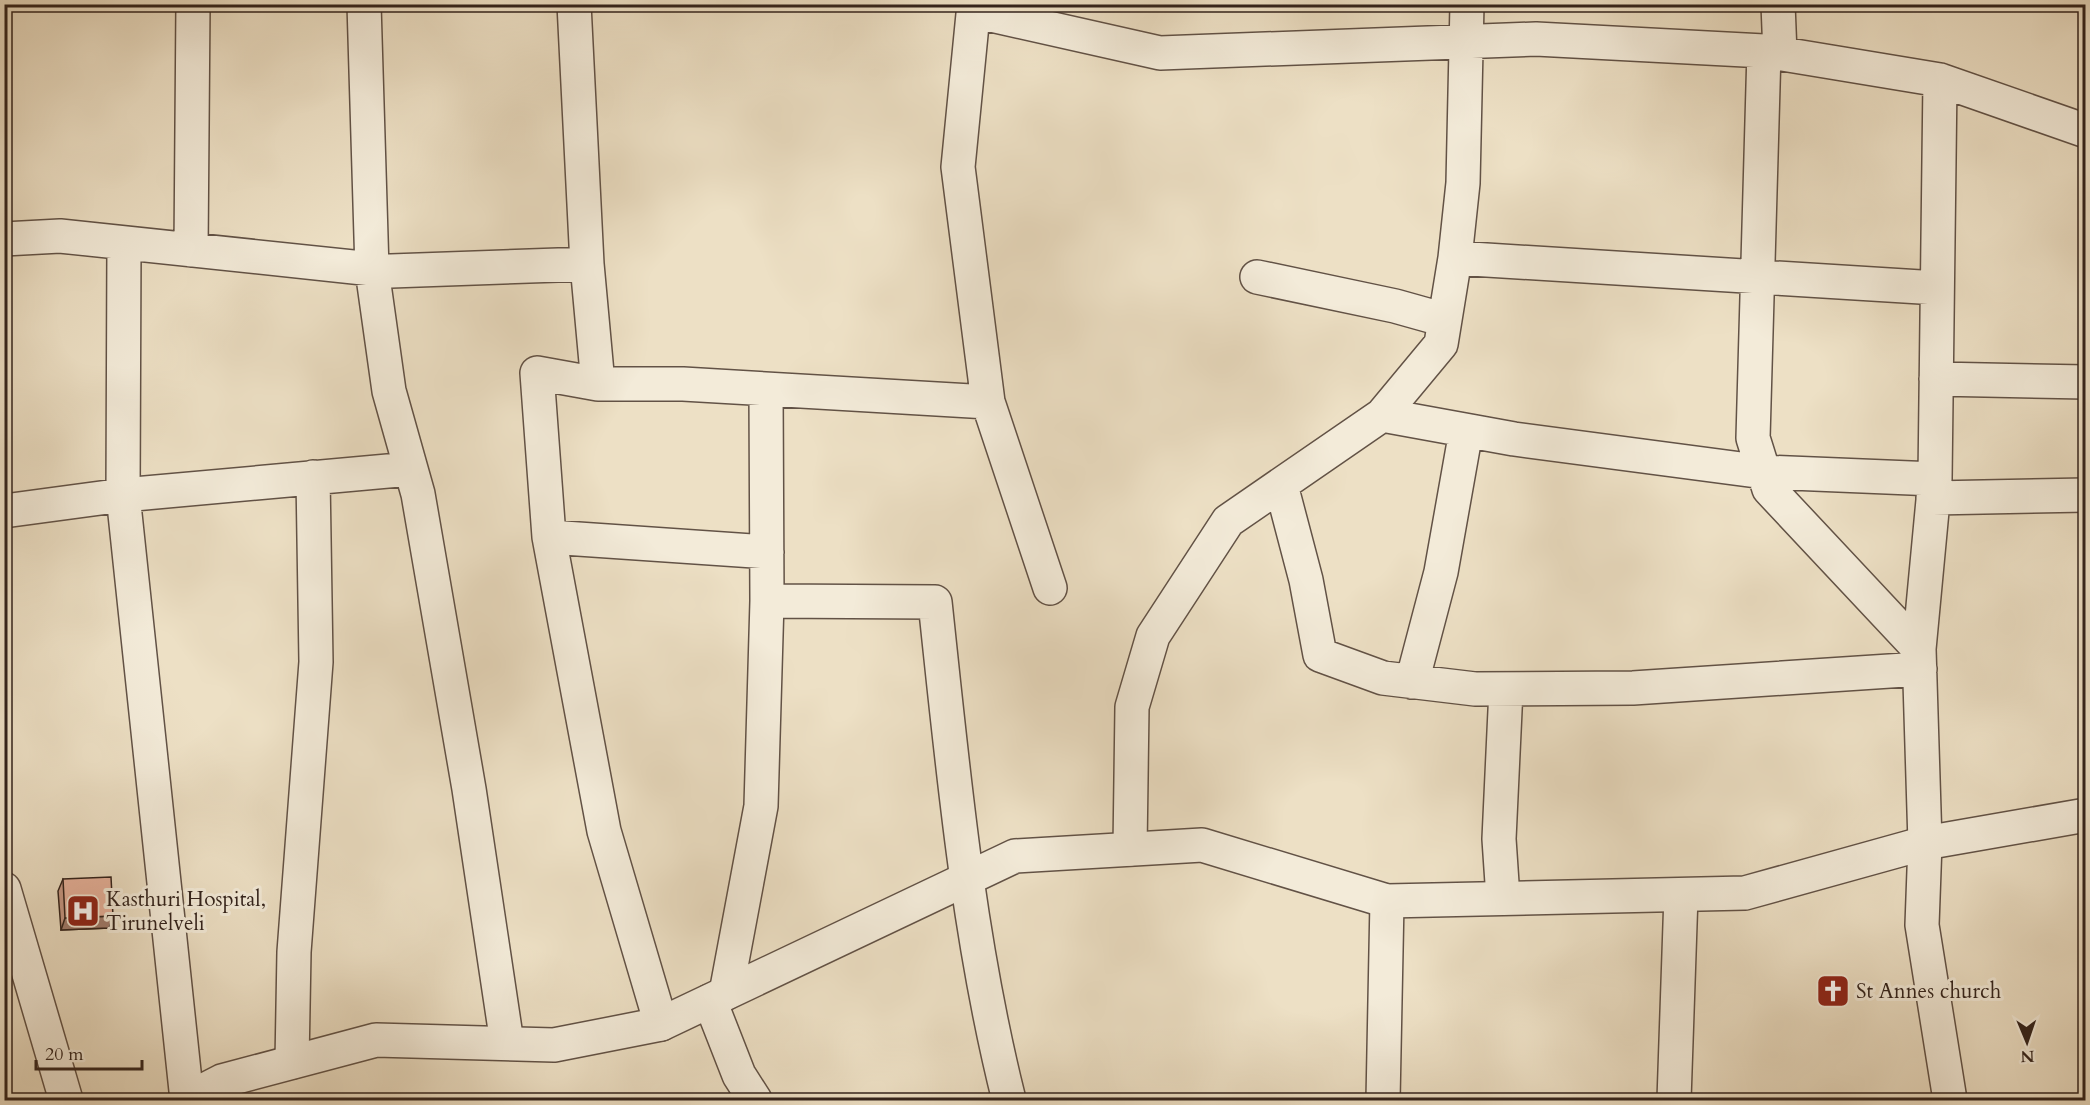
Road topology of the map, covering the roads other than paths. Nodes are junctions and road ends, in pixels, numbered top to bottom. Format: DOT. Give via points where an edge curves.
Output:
graph roads {
  1 [pos="193,4"];
  2 [pos="364,4"];
  3 [pos="574,4"];
  4 [pos="1467,4"];
  5 [pos="1778,4"];
  6 [pos="974,8"];
  7 [pos="1467,41"];
  8 [pos="1772,52"];
  9 [pos="1940,80"];
  10 [pos="2085,131"];
  11 [pos="4,239"];
  12 [pos="124,243"];
  13 [pos="191,250"];
  14 [pos="1455,258"];
  15 [pos="587,264"];
  16 [pos="372,270"];
  17 [pos="1257,277"];
  18 [pos="1758,278"];
  19 [pos="1937,288"];
  20 [pos="1444,320"];
  21 [pos="1936,379"];
  22 [pos="2085,382"];
  23 [pos="598,384"];
  24 [pos="766,390"];
  25 [pos="988,402"];
  26 [pos="1382,415"];
  27 [pos="1466,431"];
  28 [pos="410,469"];
  29 [pos="1764,472"];
  30 [pos="313,477"];
  31 [pos="1281,485"];
  32 [pos="1934,489"];
  33 [pos="123,495"];
  34 [pos="2085,495"];
  35 [pos="4,511"];
  36 [pos="549,537"];
  37 [pos="767,552"];
  38 [pos="1050,588"];
  39 [pos="767,602"];
  40 [pos="1920,659"];
  41 [pos="1412,682"];
  42 [pos="1506,689"];
  43 [pos="2085,815"];
  44 [pos="1925,843"];
  45 [pos="1130,849"];
  46 [pos="965,880"];
  47 [pos="1681,894"];
  48 [pos="1503,898"];
  49 [pos="1387,901"];
  50 [pos="7,908"];
  51 [pos="718,997"];
  52 [pos="662,1024"];
  53 [pos="507,1043"];
  54 [pos="292,1062"];
  55 [pos="225,1091"];
  56 [pos="186,1100"];
  57 [pos="66,1101"];
  58 [pos="755,1101"];
  59 [pos="1009,1101"];
  60 [pos="1383,1101"];
  61 [pos="1674,1101"];
  62 [pos="1950,1101"];
  1 -- 13 [label="street"];
  2 -- 16 [label="street"];
  3 -- 15 [label="street"];
  4 -- 7 [label="street"];
  5 -- 8 [label="street"];
  6 -- 7 [label="street" via="1160,53"];
  6 -- 25 [label="street" via="958,167"];
  7 -- 8 [label="street" via="1536,39"];
  7 -- 14 [label="street" via="1463,183"];
  8 -- 9 [label="street"];
  8 -- 18 [label="street"];
  9 -- 10 [label="street"];
  9 -- 19 [label="street"];
  11 -- 12 [label="street" via="60,236"];
  12 -- 13 [label="street"];
  12 -- 33 [label="street"];
  13 -- 16 [label="street"];
  14 -- 18 [label="street"];
  14 -- 20 [label="street"];
  15 -- 16 [label="street"];
  15 -- 23 [label="street"];
  16 -- 28 [label="street" via="389,391"];
  17 -- 20 [label="street"];
  18 -- 19 [label="street"];
  18 -- 29 [label="street" via="1754,438"];
  19 -- 21 [label="street"];
  20 -- 26 [label="street" via="1441,344"];
  21 -- 22 [label="street"];
  21 -- 32 [label="street"];
  23 -- 24 [label="street" via="683,384"];
  23 -- 36 [label="street" via="537,374"];
  24 -- 25 [label="street"];
  24 -- 37 [label="street"];
  25 -- 38 [label="street"];
  26 -- 27 [label="street"];
  26 -- 31 [label="street"];
  27 -- 29 [label="street"];
  27 -- 41 [label="street" via="1441,572"];
  28 -- 30 [label="street"];
  28 -- 53 [label="street" via="418,494 470,789"];
  29 -- 32 [label="street"];
  29 -- 40 [label="street" via="1770,489"];
  30 -- 33 [label="street"];
  30 -- 54 [label="street" via="316,662 294,952"];
  31 -- 41 [label="street" via="1306,580 1320,655 1383,678"];
  31 -- 45 [label="street" via="1228,521 1153,636 1132,707"];
  32 -- 34 [label="street"];
  32 -- 40 [label="street"];
  33 -- 35 [label="street"];
  33 -- 56 [label="street"];
  36 -- 37 [label="street"];
  36 -- 52 [label="street" via="604,831"];
  37 -- 39 [label="street"];
  39 -- 46 [label="street" via="935,602"];
  39 -- 51 [label="street" via="761,806"];
  40 -- 42 [label="street" via="1634,688"];
  40 -- 44 [label="street"];
  41 -- 42 [label="street"];
  42 -- 48 [label="street" via="1499,839"];
  43 -- 44 [label="street"];
  44 -- 47 [label="street" via="1745,893"];
  44 -- 62 [label="street" via="1922,925"];
  45 -- 46 [label="street" via="1015,856"];
  45 -- 49 [label="street" via="1202,845"];
  46 -- 51 [label="street"];
  46 -- 59 [label="street" via="991,1031"];
  47 -- 48 [label="street"];
  47 -- 61 [label="street"];
  48 -- 49 [label="street"];
  49 -- 60 [label="street"];
  50 -- 57 [label="street"];
  51 -- 52 [label="street"];
  51 -- 58 [label="street" via="740,1075"];
  52 -- 53 [label="street" via="554,1045"];
  53 -- 54 [label="street" via="376,1040"];
  54 -- 55 [label="street"];
  55 -- 56 [label="street"];
}
